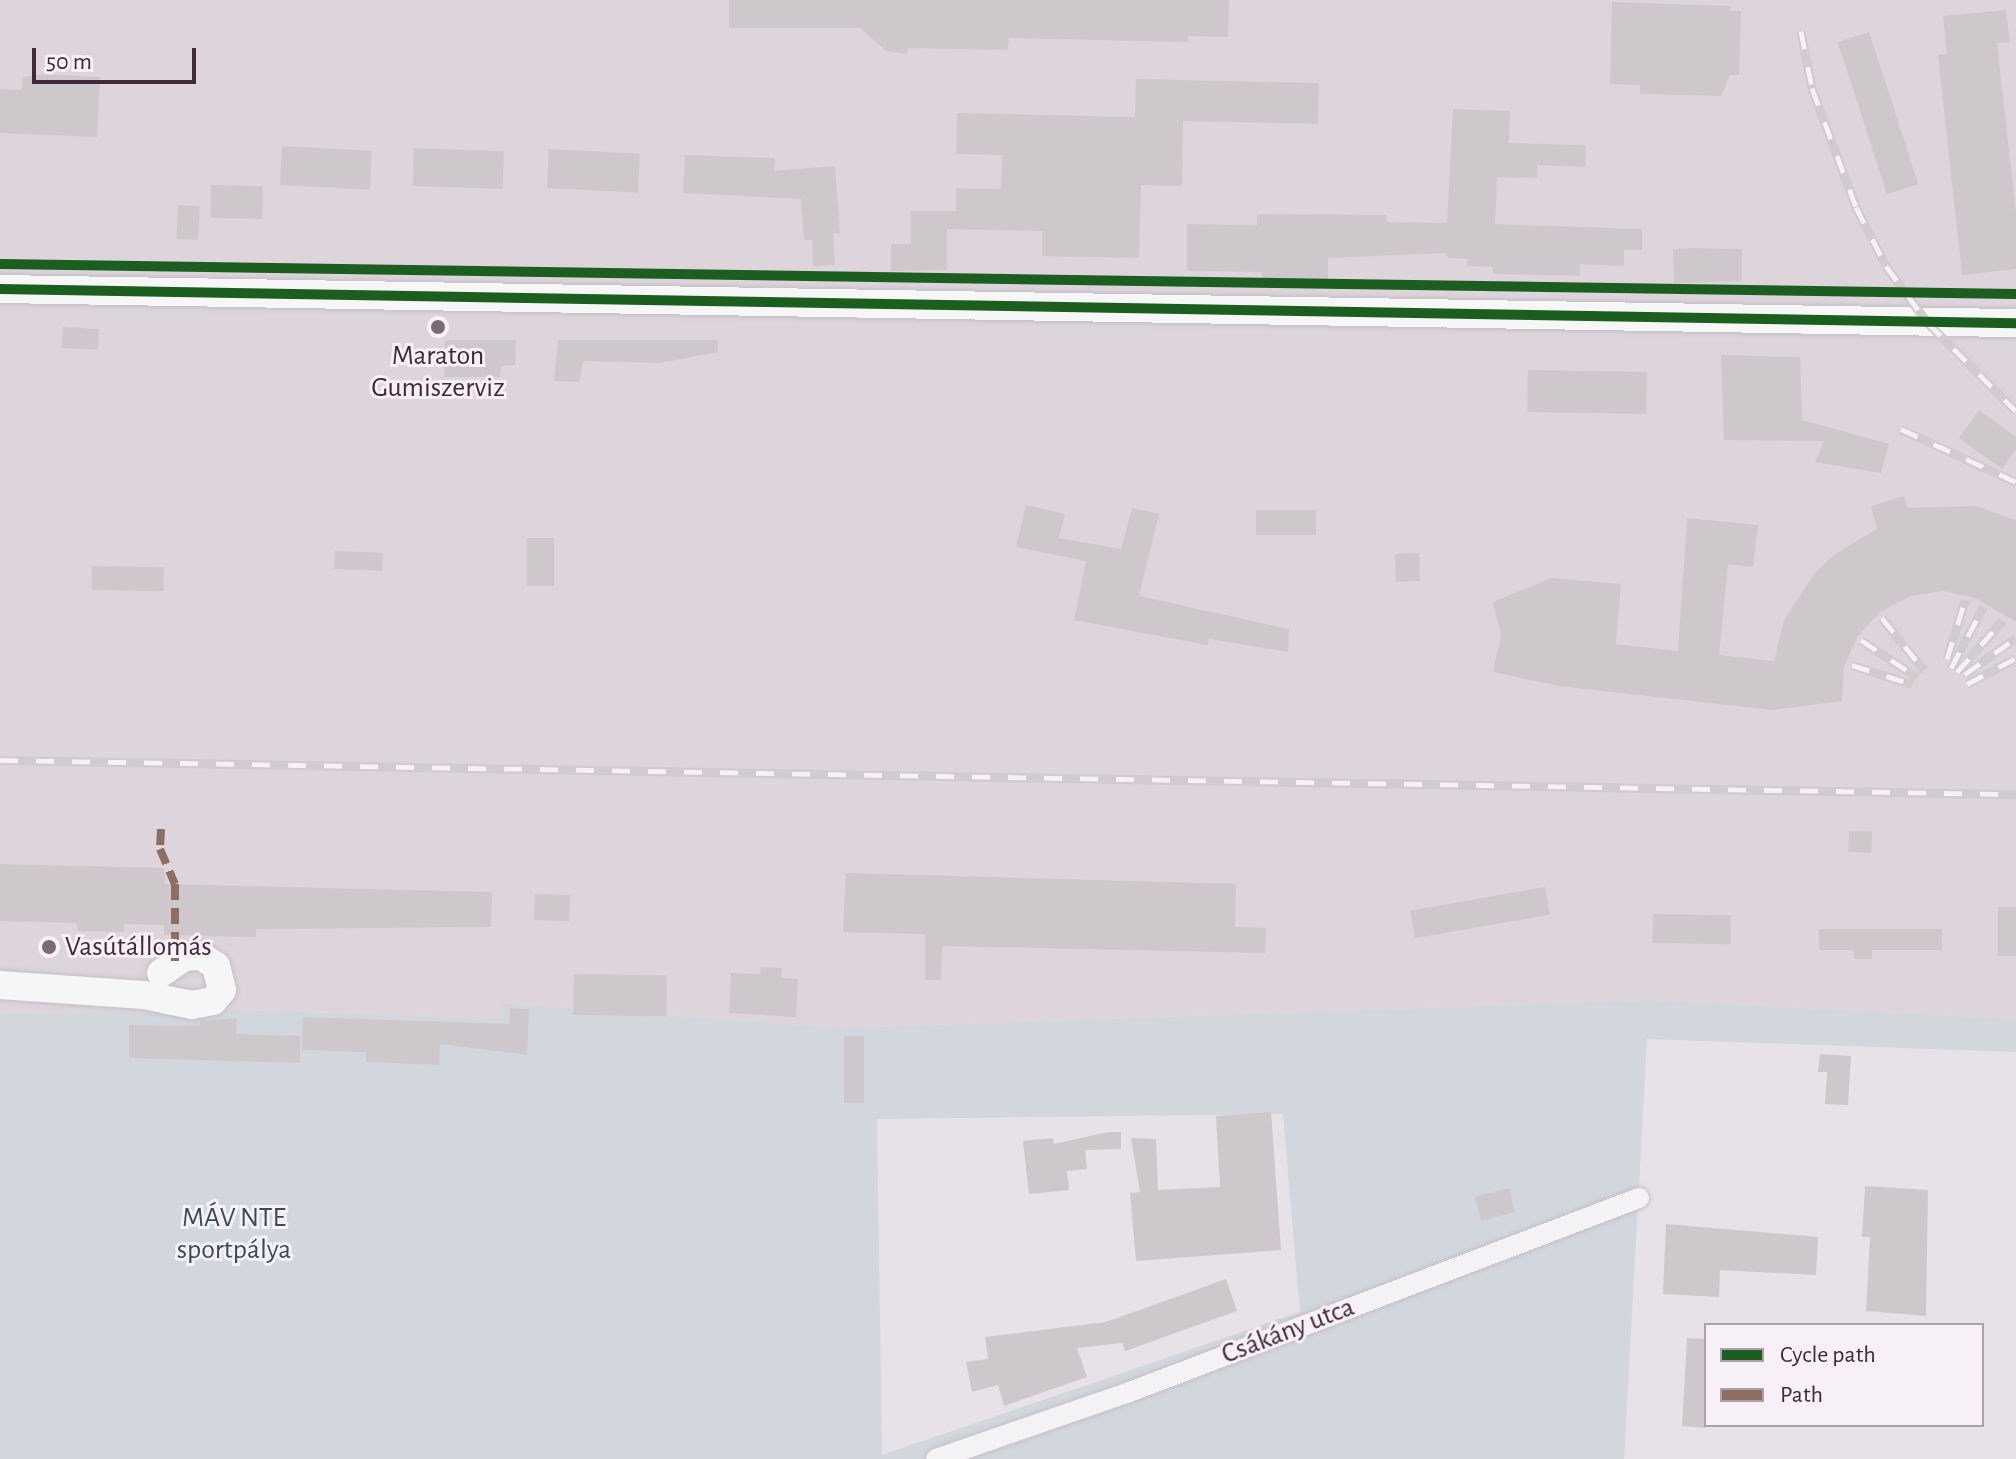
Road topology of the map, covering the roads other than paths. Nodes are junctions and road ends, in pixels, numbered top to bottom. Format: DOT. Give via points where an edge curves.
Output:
graph roads {
  1 [pos="0,289"];
  2 [pos="2016,323"];
  3 [pos="153,984"];
  4 [pos="0,985"];
  5 [pos="1639,1198"];
  6 [pos="936,1459"];
  1 -- 2 [label="main road"];
  3 -- 4 [label="main road"];
  5 -- 6 [label="street, Csákány utca" via="1127,1393"];
}
